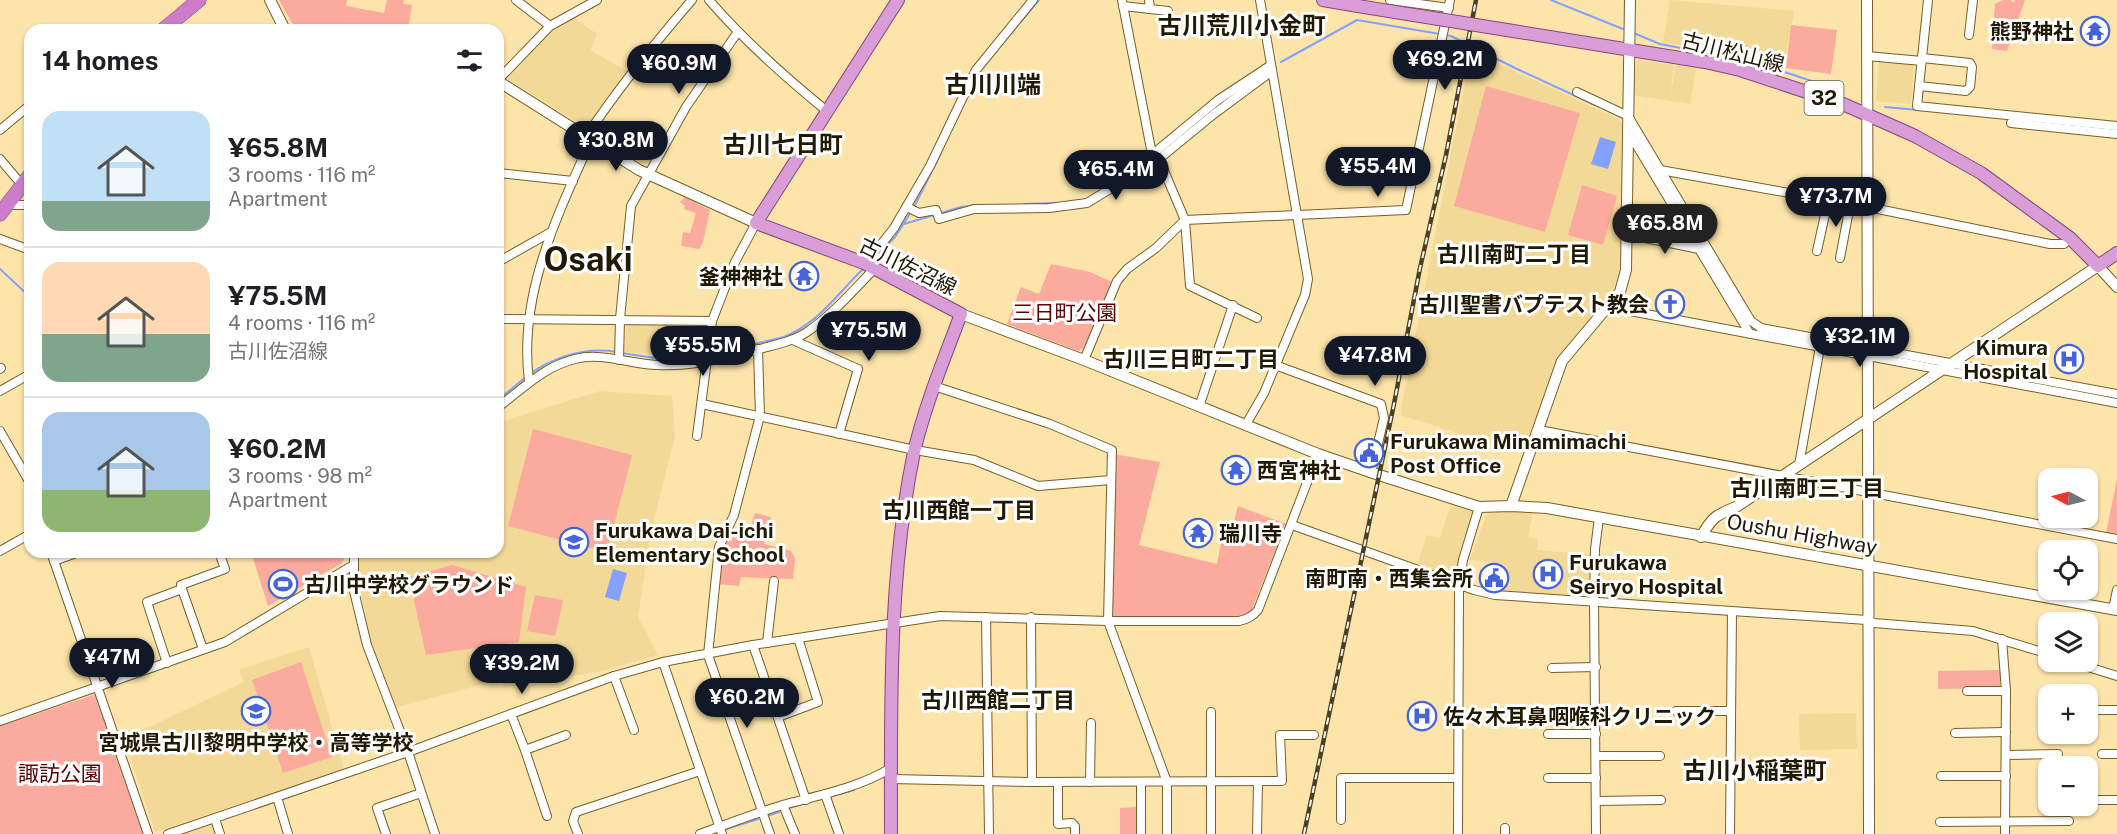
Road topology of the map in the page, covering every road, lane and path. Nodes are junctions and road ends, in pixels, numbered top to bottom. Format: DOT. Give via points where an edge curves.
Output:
graph roads {
  1 [pos="199,0"];
  2 [pos="270,0"];
  3 [pos="516,0"];
  4 [pos="597,0"];
  5 [pos="692,0"];
  6 [pos="708,0"];
  7 [pos="898,0"];
  8 [pos="1033,0"];
  9 [pos="1260,0"];
  10 [pos="1323,0"];
  11 [pos="1390,0"];
  12 [pos="1630,0"];
  13 [pos="1867,0"];
  14 [pos="1928,0"];
  15 [pos="1973,0"];
  16 [pos="1122,3"];
  17 [pos="1449,4"];
  18 [pos="1150,5"];
  19 [pos="1168,11"];
  20 [pos="170,24"];
  21 [pos="282,24"];
  22 [pos="550,26"];
  23 [pos="737,33"];
  24 [pos="1969,34"];
  25 [pos="1629,50"];
  26 [pos="1867,56"];
  27 [pos="1922,60"];
  28 [pos="1271,68"];
  29 [pos="504,75"];
  30 [pos="504,85"];
  31 [pos="1919,86"];
  32 [pos="1577,92"];
  33 [pos="24,110"];
  34 [pos="828,112"];
  35 [pos="1628,116"];
  36 [pos="1868,116"];
  37 [pos="2011,123"];
  38 [pos="2117,126"];
  39 [pos="2102,128"];
  40 [pos="0,130"];
  41 [pos="1628,130"];
  42 [pos="2117,134"];
  43 [pos="588,139"];
  44 [pos="1157,156"];
  45 [pos="0,159"];
  46 [pos="1660,170"];
  47 [pos="504,174"];
  48 [pos="649,175"];
  49 [pos="24,178"];
  50 [pos="573,181"];
  51 [pos="24,182"];
  52 [pos="1828,201"];
  53 [pos="1850,205"];
  54 [pos="24,206"];
  55 [pos="1868,207"];
  56 [pos="2,208"];
  57 [pos="911,209"];
  58 [pos="1298,214"];
  59 [pos="1185,220"];
  60 [pos="756,222"];
  61 [pos="551,232"];
  62 [pos="1626,234"];
  63 [pos="2070,238"];
  64 [pos="0,239"];
  65 [pos="1702,247"];
  66 [pos="24,248"];
  67 [pos="1817,251"];
  68 [pos="2116,254"];
  69 [pos="1840,258"];
  70 [pos="504,259"];
  71 [pos="867,265"];
  72 [pos="2098,266"];
  73 [pos="2117,287"];
  74 [pos="1233,305"];
  75 [pos="1608,307"];
  76 [pos="961,314"];
  77 [pos="1257,318"];
  78 [pos="504,319"];
  79 [pos="528,319"];
  80 [pos="620,319"];
  81 [pos="712,321"];
  82 [pos="1750,334"];
  83 [pos="1783,336"];
  84 [pos="793,340"];
  85 [pos="1820,347"];
  86 [pos="758,349"];
  87 [pos="1868,352"];
  88 [pos="619,354"];
  89 [pos="706,358"];
  90 [pos="1084,360"];
  91 [pos="1952,363"];
  92 [pos="1275,365"];
  93 [pos="1942,370"];
  94 [pos="528,376"];
  95 [pos="24,377"];
  96 [pos="934,386"];
  97 [pos="0,391"];
  98 [pos="2117,394"];
  99 [pos="504,401"];
  100 [pos="2117,403"];
  101 [pos="702,404"];
  102 [pos="1198,407"];
  103 [pos="760,416"];
  104 [pos="1868,419"];
  105 [pos="1245,426"];
  106 [pos="1539,430"];
  107 [pos="0,431"];
  108 [pos="839,434"];
  109 [pos="697,436"];
  110 [pos="915,450"];
  111 [pos="1318,454"];
  112 [pos="1799,465"];
  113 [pos="24,473"];
  114 [pos="1371,473"];
  115 [pos="1782,476"];
  116 [pos="1111,480"];
  117 [pos="1867,491"];
  118 [pos="1510,506"];
  119 [pos="1479,507"];
  120 [pos="1599,518"];
  121 [pos="1292,525"];
  122 [pos="24,537"];
  123 [pos="1701,537"];
  124 [pos="2117,539"];
  125 [pos="0,551"];
  126 [pos="54,558"];
  127 [pos="221,558"];
  128 [pos="354,558"];
  129 [pos="1867,566"];
  130 [pos="350,567"];
  131 [pos="774,581"];
  132 [pos="1459,585"];
  133 [pos="182,588"];
  134 [pos="2117,590"];
  135 [pos="1594,601"];
  136 [pos="2115,610"];
  137 [pos="1732,611"];
  138 [pos="986,617"];
  139 [pos="1031,618"];
  140 [pos="1867,620"];
  141 [pos="1108,621"];
  142 [pos="894,622"];
  143 [pos="798,638"];
  144 [pos="2002,639"];
  145 [pos="767,643"];
  146 [pos="753,645"];
  147 [pos="203,650"];
  148 [pos="2038,650"];
  149 [pos="708,655"];
  150 [pos="663,662"];
  151 [pos="167,663"];
  152 [pos="1596,667"];
  153 [pos="1552,668"];
  154 [pos="2098,670"];
  155 [pos="614,675"];
  156 [pos="2117,676"];
  157 [pos="98,687"];
  158 [pos="1967,691"];
  159 [pos="2006,691"];
  160 [pos="2098,710"];
  161 [pos="2117,710"];
  162 [pos="1676,711"];
  163 [pos="1730,711"];
  164 [pos="1211,712"];
  165 [pos="511,714"];
  166 [pos="778,717"];
  167 [pos="0,722"];
  168 [pos="1091,723"];
  169 [pos="634,730"];
  170 [pos="2006,732"];
  171 [pos="1955,733"];
  172 [pos="1548,734"];
  173 [pos="1596,734"];
  174 [pos="566,735"];
  175 [pos="1314,735"];
  176 [pos="525,750"];
  177 [pos="408,752"];
  178 [pos="2006,754"];
  179 [pos="2058,754"];
  180 [pos="2102,754"];
  181 [pos="2117,754"];
  182 [pos="1596,756"];
  183 [pos="1660,756"];
  184 [pos="700,771"];
  185 [pos="891,773"];
  186 [pos="1941,776"];
  187 [pos="2006,776"];
  188 [pos="1458,778"];
  189 [pos="1548,778"];
  190 [pos="1596,778"];
  191 [pos="988,782"];
  192 [pos="1032,782"];
  193 [pos="1058,782"];
  194 [pos="1090,782"];
  195 [pos="1141,782"];
  196 [pos="1167,782"];
  197 [pos="1212,782"];
  198 [pos="1258,782"];
  199 [pos="421,793"];
  200 [pos="825,794"];
  201 [pos="277,798"];
  202 [pos="806,800"];
  203 [pos="1661,800"];
  204 [pos="2098,800"];
  205 [pos="2117,800"];
  206 [pos="1596,801"];
  207 [pos="783,805"];
  208 [pos="762,812"];
  209 [pos="547,816"];
  210 [pos="215,819"];
  211 [pos="1341,820"];
  212 [pos="2006,821"];
  213 [pos="2069,821"];
  214 [pos="1940,822"];
  215 [pos="721,831"];
  216 [pos="148,834"];
  217 [pos="168,834"];
  218 [pos="220,834"];
  219 [pos="288,834"];
  220 [pos="386,834"];
  221 [pos="435,834"];
  222 [pos="578,834"];
  223 [pos="700,834"];
  224 [pos="770,834"];
  225 [pos="795,834"];
  226 [pos="839,834"];
  227 [pos="891,834"];
  228 [pos="989,834"];
  229 [pos="1075,834"];
  230 [pos="1141,834"];
  231 [pos="1167,834"];
  232 [pos="1211,834"];
  233 [pos="1257,834"];
  234 [pos="1458,834"];
  235 [pos="1596,834"];
  236 [pos="1730,834"];
  237 [pos="1869,834"];
  238 [pos="2005,834"];
  1 -- 20 [label="highway"];
  2 -- 21 [label="street"];
  3 -- 22 [label="street"];
  4 -- 22 [label="street"];
  5 -- 43 [label="street" via="615,93"];
  6 -- 23 [label="street"];
  7 -- 34 [label="main road"];
  8 -- 57 [label="street" via="976,70"];
  9 -- 28 [label="street"];
  10 -- 25 [label="main road, 古川松山線 / 32, bridge"];
  11 -- 17 [label="street"];
  12 -- 25 [label="street"];
  13 -- 26 [label="street"];
  14 -- 27 [label="street"];
  15 -- 24 [label="street"];
  16 -- 18 [label="street"];
  16 -- 44 [label="street" via="1151,149"];
  17 -- 58 [label="street" via="1406,210"];
  18 -- 19 [label="street"];
  22 -- 29 [label="street"];
  23 -- 34 [label="street"];
  23 -- 48 [label="street" via="686,107"];
  25 -- 35 [label="street"];
  25 -- 36 [label="main road, 古川松山線 / 32" via="1740,70"];
  26 -- 27 [label="street"];
  26 -- 36 [label="street"];
  27 -- 31 [label="street"];
  27 -- 31 [label="street" via="1970,63 1970,87 1966,91"];
  28 -- 44 [label="street" via="1218,100"];
  28 -- 58 [label="street"];
  30 -- 43 [label="street"];
  31 -- 39 [label="street" via="1917,106"];
  32 -- 35 [label="street"];
  33 -- 40 [label="street"];
  34 -- 60 [label="main road"];
  35 -- 41 [label="street"];
  35 -- 46 [label="street"];
  36 -- 55 [label="street"];
  36 -- 63 [label="main road, 古川松山線 / 32" via="1914,135 1981,173"];
  37 -- 39 [label="street"];
  38 -- 39 [label="street"];
  39 -- 42 [label="street"];
  41 -- 62 [label="street"];
  41 -- 65 [label="street"];
  43 -- 48 [label="street"];
  43 -- 50 [label="street"];
  44 -- 57 [label="street" via="1095,198 1078,205 985,208 939,219 936,210 919,213"];
  44 -- 59 [label="street"];
  45 -- 49 [label="street"];
  46 -- 52 [label="street"];
  46 -- 65 [label="street"];
  47 -- 50 [label="street"];
  48 -- 60 [label="street"];
  48 -- 80 [label="street" via="631,206"];
  50 -- 61 [label="street"];
  51 -- 56 [label="highway"];
  52 -- 53 [label="street"];
  52 -- 67 [label="street"];
  53 -- 55 [label="street"];
  53 -- 69 [label="street"];
  54 -- 56 [label="street"];
  55 -- 63 [label="street" via="2050,244 2064,244"];
  55 -- 87 [label="street"];
  57 -- 71 [label="street"];
  58 -- 59 [label="street"];
  58 -- 92 [label="street" via="1307,287"];
  59 -- 74 [label="street" via="1190,286"];
  59 -- 90 [label="street" via="1117,281"];
  60 -- 71 [label="main road, 古川佐沼線"];
  60 -- 81 [label="street"];
  61 -- 70 [label="street"];
  61 -- 79 [label="street"];
  62 -- 65 [label="street"];
  62 -- 75 [label="street" via="1624,282"];
  63 -- 72 [label="main road, 古川松山線 / 32"];
  64 -- 66 [label="street"];
  65 -- 82 [label="street"];
  65 -- 83 [label="street" via="1751,321"];
  68 -- 72 [label="main road"];
  71 -- 76 [label="main road, 古川佐沼線"];
  71 -- 84 [label="street" via="830,314"];
  72 -- 73 [label="street"];
  72 -- 91 [label="street"];
  74 -- 77 [label="street"];
  74 -- 102 [label="street"];
  75 -- 82 [label="street"];
  75 -- 106 [label="street" via="1562,361"];
  76 -- 90 [label="street, Oushu Highway"];
  76 -- 96 [label="main road, 古川佐沼線"];
  78 -- 79 [label="street"];
  79 -- 80 [label="street"];
  79 -- 94 [label="street"];
  80 -- 81 [label="street"];
  80 -- 88 [label="street"];
  81 -- 89 [label="street"];
  82 -- 83 [label="street"];
  83 -- 85 [label="street"];
  83 -- 87 [label="street"];
  84 -- 86 [label="street"];
  84 -- 108 [label="street" via="858,369"];
  85 -- 87 [label="street"];
  85 -- 112 [label="street"];
  86 -- 89 [label="street"];
  86 -- 103 [label="street"];
  87 -- 91 [label="street"];
  87 -- 93 [label="street"];
  87 -- 104 [label="street"];
  88 -- 89 [label="street" via="655,365"];
  88 -- 94 [label="street" via="577,358"];
  89 -- 101 [label="street"];
  90 -- 102 [label="street, Oushu Highway"];
  91 -- 93 [label="street"];
  91 -- 98 [label="street"];
  92 -- 105 [label="street"];
  92 -- 114 [label="street" via="1381,404 1384,418"];
  93 -- 100 [label="street"];
  93 -- 104 [label="street"];
  94 -- 99 [label="street"];
  95 -- 97 [label="street"];
  96 -- 110 [label="main road, 古川佐沼線"];
  96 -- 116 [label="street" via="1050,424 1112,450"];
  101 -- 103 [label="street"];
  101 -- 109 [label="street"];
  102 -- 105 [label="street, Oushu Highway"];
  103 -- 108 [label="street"];
  103 -- 149 [label="street" via="734,515 719,547"];
  104 -- 112 [label="street"];
  104 -- 117 [label="street"];
  105 -- 111 [label="street, Oushu Highway"];
  106 -- 115 [label="street"];
  106 -- 118 [label="street"];
  107 -- 113 [label="street"];
  108 -- 110 [label="street"];
  110 -- 116 [label="street" via="974,460 1038,486"];
  110 -- 142 [label="main road, 古川佐沼線" via="897,556"];
  111 -- 114 [label="street, Oushu Highway"];
  111 -- 121 [label="street"];
  112 -- 115 [label="street"];
  114 -- 119 [label="street, Oushu Highway"];
  115 -- 117 [label="street"];
  115 -- 123 [label="street" via="1736,507 1716,515"];
  116 -- 141 [label="street"];
  117 -- 124 [label="street"];
  117 -- 129 [label="street"];
  118 -- 119 [label="street, Oushu Highway"];
  118 -- 120 [label="street, Oushu Highway"];
  119 -- 132 [label="street"];
  120 -- 123 [label="street, Oushu Highway"];
  120 -- 135 [label="street"];
  121 -- 132 [label="street"];
  121 -- 141 [label="street" via="1258,610 1247,620"];
  122 -- 125 [label="street"];
  123 -- 129 [label="street, Oushu Highway"];
  126 -- 157 [label="street"];
  127 -- 133 [label="street" via="225,569 181,585"];
  128 -- 177 [label="street" via="354,591 367,645"];
  129 -- 136 [label="street, Oushu Highway"];
  129 -- 140 [label="street"];
  130 -- 147 [label="street" via="225,642"];
  131 -- 145 [label="street"];
  132 -- 135 [label="street" via="1495,595"];
  132 -- 188 [label="street"];
  133 -- 147 [label="street"];
  133 -- 151 [label="street" via="147,602"];
  134 -- 136 [label="street"];
  135 -- 137 [label="street"];
  135 -- 152 [label="street"];
  137 -- 140 [label="street"];
  137 -- 163 [label="street"];
  138 -- 139 [label="street"];
  138 -- 142 [label="street" via="940,616"];
  138 -- 191 [label="street"];
  139 -- 141 [label="street"];
  139 -- 192 [label="street"];
  140 -- 144 [label="street" via="1957,628"];
  140 -- 237 [label="street"];
  141 -- 196 [label="street"];
  142 -- 143 [label="street"];
  142 -- 185 [label="main road, 古川佐沼線"];
  143 -- 145 [label="street"];
  143 -- 166 [label="street" via="818,702"];
  144 -- 148 [label="street"];
  144 -- 159 [label="street"];
  145 -- 146 [label="street"];
  146 -- 149 [label="street"];
  146 -- 166 [label="street"];
  147 -- 151 [label="street"];
  149 -- 150 [label="street"];
  149 -- 208 [label="street"];
  150 -- 155 [label="street"];
  150 -- 184 [label="street"];
  151 -- 157 [label="street"];
  152 -- 153 [label="street"];
  152 -- 173 [label="street"];
  154 -- 156 [label="street"];
  155 -- 165 [label="street"];
  155 -- 169 [label="street"];
  157 -- 167 [label="street"];
  157 -- 216 [label="street"];
  158 -- 159 [label="street"];
  159 -- 170 [label="street"];
  160 -- 161 [label="street"];
  162 -- 163 [label="street"];
  163 -- 236 [label="street"];
  164 -- 197 [label="street"];
  165 -- 176 [label="street"];
  165 -- 177 [label="street"];
  166 -- 202 [label="street"];
  168 -- 194 [label="street"];
  170 -- 171 [label="street"];
  170 -- 178 [label="street"];
  172 -- 173 [label="street"];
  173 -- 182 [label="street"];
  174 -- 176 [label="street"];
  175 -- 198 [label="street" via="1280,735 1282,781"];
  176 -- 209 [label="street"];
  177 -- 199 [label="street"];
  177 -- 201 [label="street"];
  178 -- 179 [label="street"];
  178 -- 187 [label="street"];
  180 -- 181 [label="street"];
  182 -- 183 [label="street"];
  182 -- 190 [label="street"];
  184 -- 215 [label="street"];
  184 -- 222 [label="street" via="576,812 573,821"];
  185 -- 191 [label="street"];
  185 -- 200 [label="street"];
  185 -- 227 [label="main road, 古川佐沼線"];
  186 -- 187 [label="street"];
  187 -- 212 [label="street"];
  188 -- 211 [label="street" via="1341,778"];
  188 -- 234 [label="street"];
  189 -- 190 [label="street"];
  190 -- 206 [label="street"];
  191 -- 192 [label="street"];
  191 -- 228 [label="street"];
  192 -- 193 [label="street"];
  193 -- 194 [label="street"];
  193 -- 229 [label="street" via="1058,824 1072,823"];
  194 -- 195 [label="street"];
  195 -- 196 [label="street"];
  195 -- 230 [label="street"];
  196 -- 197 [label="street"];
  196 -- 231 [label="street"];
  197 -- 198 [label="street"];
  197 -- 232 [label="street"];
  198 -- 233 [label="street"];
  199 -- 220 [label="street" via="377,808"];
  199 -- 221 [label="street"];
  200 -- 202 [label="street"];
  200 -- 226 [label="street"];
  201 -- 210 [label="street"];
  201 -- 219 [label="street"];
  202 -- 207 [label="street"];
  203 -- 206 [label="street"];
  204 -- 205 [label="street"];
  206 -- 235 [label="street"];
  207 -- 208 [label="street"];
  207 -- 225 [label="street"];
  208 -- 215 [label="street"];
  208 -- 224 [label="street"];
  210 -- 217 [label="street"];
  210 -- 218 [label="street"];
  212 -- 213 [label="street"];
  212 -- 214 [label="street"];
  212 -- 238 [label="street"];
  215 -- 223 [label="street"];
}
